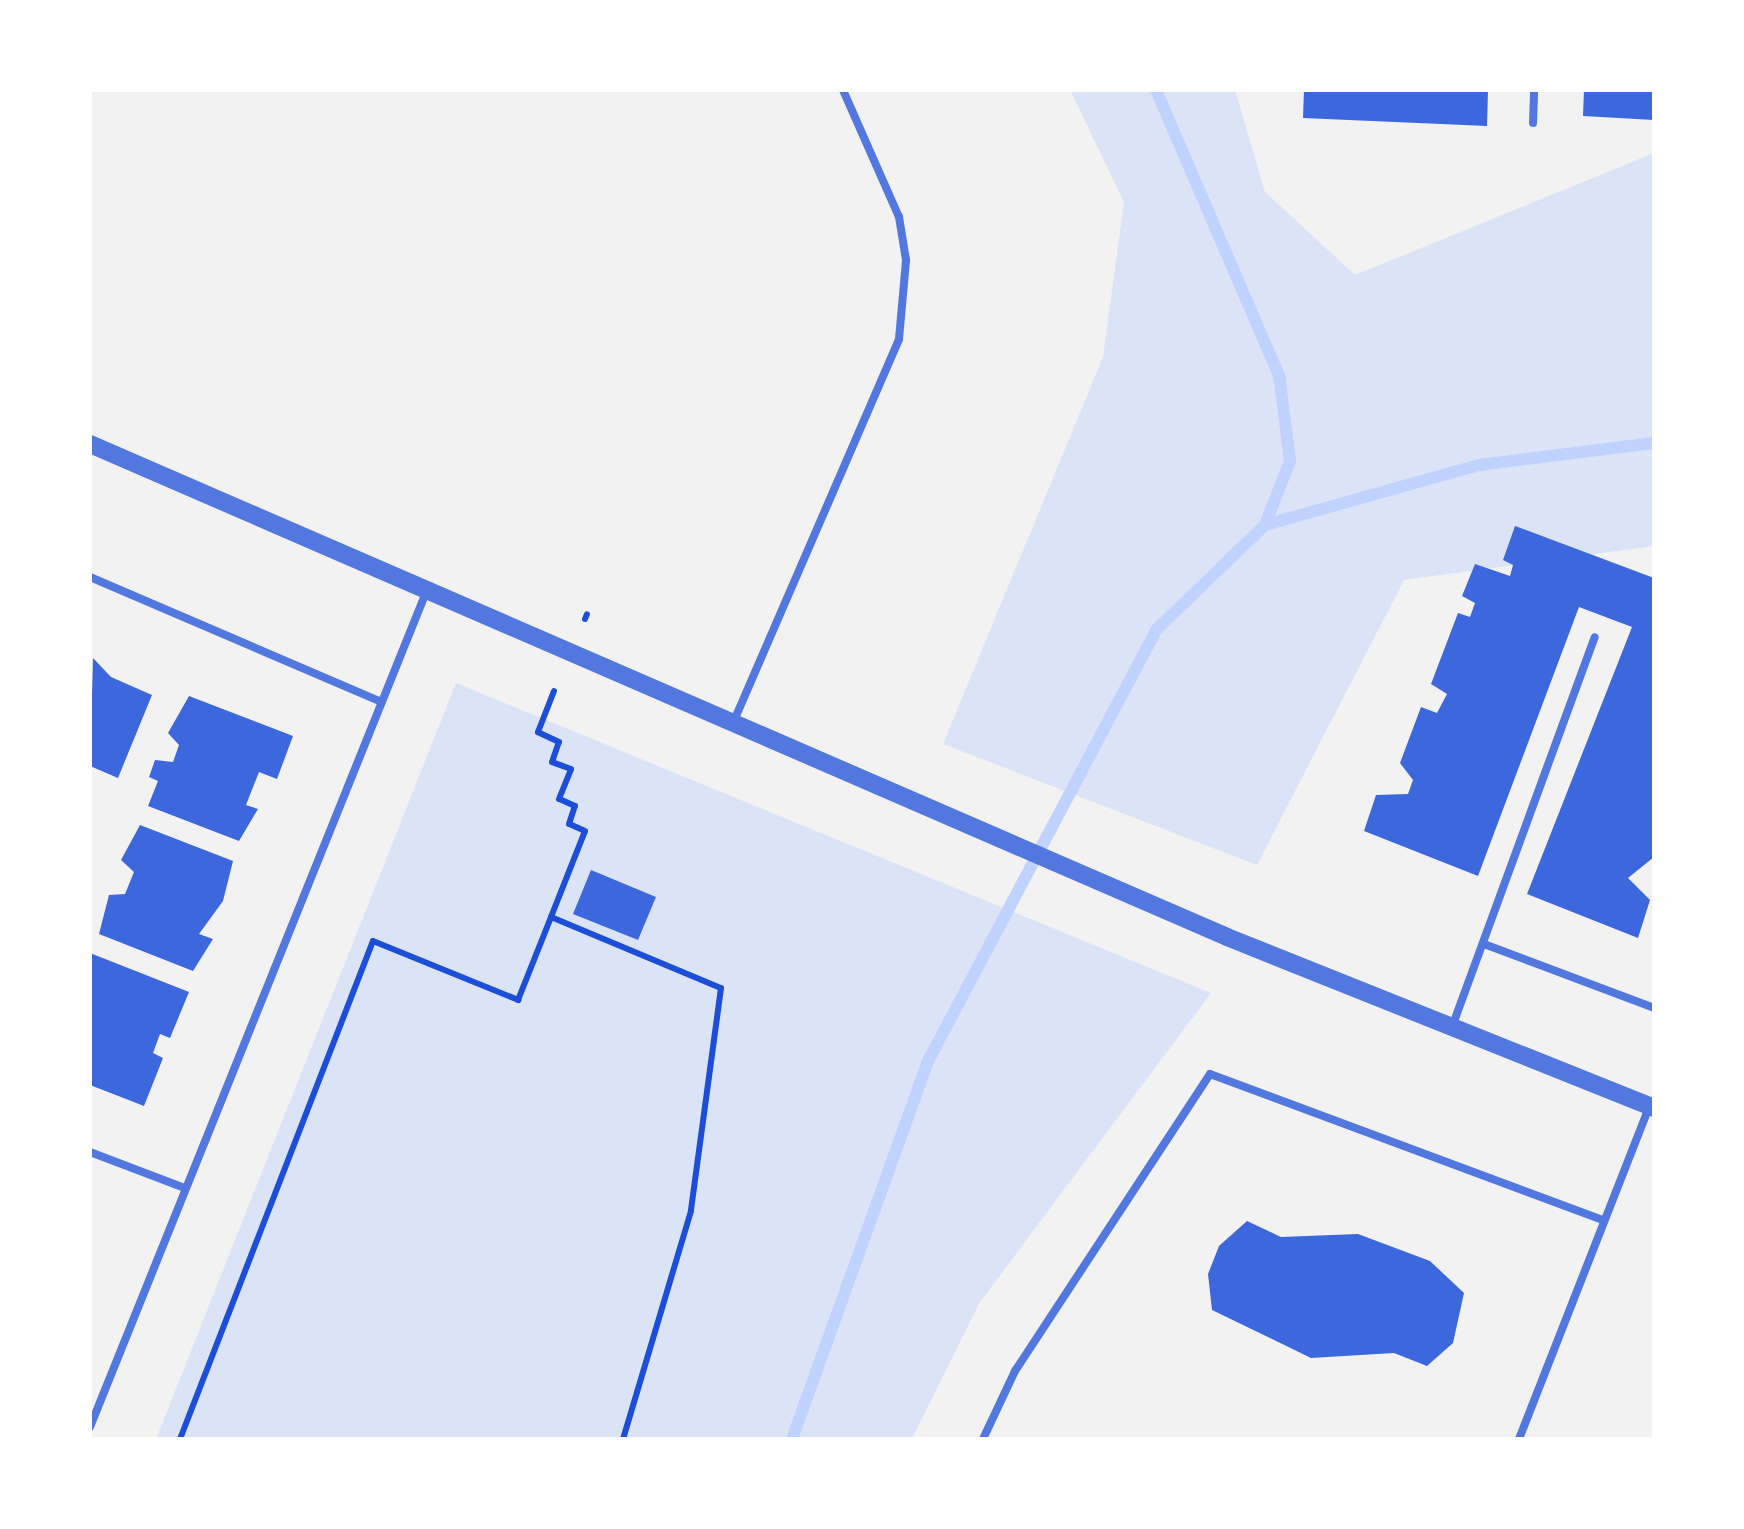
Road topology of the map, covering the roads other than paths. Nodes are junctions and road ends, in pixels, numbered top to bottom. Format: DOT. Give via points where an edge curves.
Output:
graph roads {
  1 [pos="842,90"];
  2 [pos="1534,90"];
  3 [pos="1533,123"];
  4 [pos="90,444"];
  5 [pos="90,577"];
  6 [pos="427,590"];
  7 [pos="1596,637"];
  8 [pos="380,701"];
  9 [pos="733,724"];
  10 [pos="1484,944"];
  11 [pos="1654,1008"];
  12 [pos="1450,1031"];
  13 [pos="1652,1107"];
  14 [pos="90,1152"];
  15 [pos="184,1188"];
  16 [pos="1602,1220"];
  17 [pos="90,1427"];
  18 [pos="983,1439"];
  19 [pos="1519,1439"];
  1 -- 9 [label="lane" via="899,218 906,260 898,339"];
  2 -- 3 [label="lane"];
  4 -- 6 [label="street"];
  5 -- 8 [label="lane"];
  6 -- 8 [label="lane"];
  6 -- 9 [label="street"];
  7 -- 10 [label="lane"];
  8 -- 15 [label="lane"];
  9 -- 12 [label="street"];
  10 -- 11 [label="lane"];
  10 -- 12 [label="lane"];
  12 -- 13 [label="street"];
  13 -- 16 [label="lane"];
  14 -- 15 [label="lane"];
  15 -- 17 [label="lane"];
  16 -- 18 [label="lane" via="1210,1074 1016,1370"];
  16 -- 19 [label="lane"];
}
